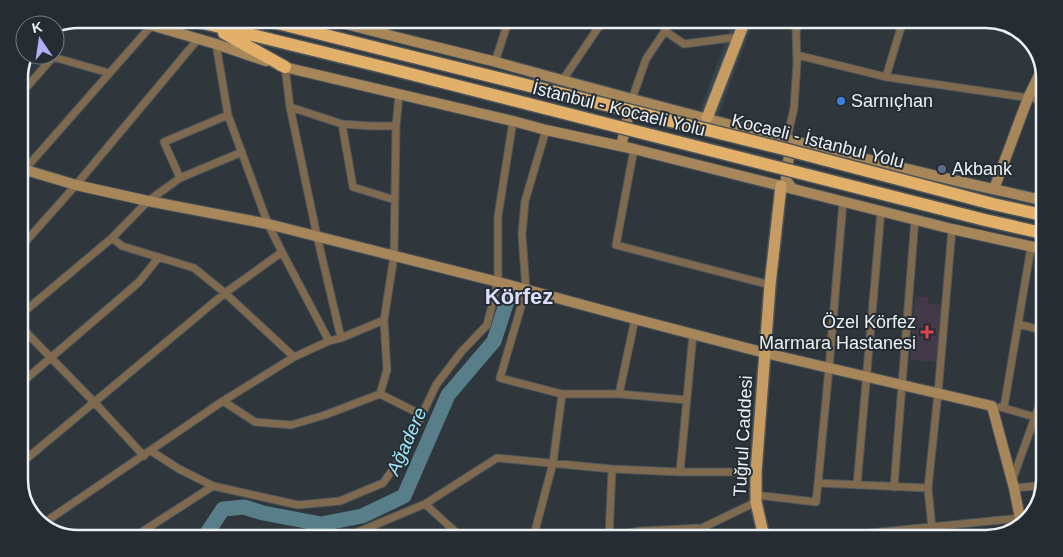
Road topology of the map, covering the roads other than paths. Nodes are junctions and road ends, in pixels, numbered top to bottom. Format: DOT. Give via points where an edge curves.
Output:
graph roads {
  1 [pos="150,28"];
  2 [pos="159,28"];
  3 [pos="216,28"];
  4 [pos="223,28"];
  5 [pos="297,28"];
  6 [pos="364,28"];
  7 [pos="386,28"];
  8 [pos="506,28"];
  9 [pos="598,28"];
  10 [pos="665,28"];
  11 [pos="742,28"];
  12 [pos="797,28"];
  13 [pos="901,28"];
  14 [pos="665,31"];
  15 [pos="384,34"];
  16 [pos="738,37"];
  17 [pos="198,39"];
  18 [pos="216,44"];
  19 [pos="797,55"];
  20 [pos="495,62"];
  21 [pos="285,68"];
  22 [pos="109,73"];
  23 [pos="886,77"];
  24 [pos="562,81"];
  25 [pos="1035,83"];
  26 [pos="28,85"];
  27 [pos="399,95"];
  28 [pos="1028,98"];
  29 [pos="1035,99"];
  30 [pos="632,100"];
  31 [pos="290,107"];
  32 [pos="228,116"];
  33 [pos="707,118"];
  34 [pos="514,121"];
  35 [pos="342,124"];
  36 [pos="396,126"];
  37 [pos="546,130"];
  38 [pos="787,139"];
  39 [pos="800,142"];
  40 [pos="621,146"];
  41 [pos="634,149"];
  42 [pos="242,152"];
  43 [pos="28,163"];
  44 [pos="28,173"];
  45 [pos="180,178"];
  46 [pos="76,185"];
  47 [pos="780,186"];
  48 [pos="793,189"];
  49 [pos="994,189"];
  50 [pos="1035,198"];
  51 [pos="395,200"];
  52 [pos="148,201"];
  53 [pos="843,202"];
  54 [pos="881,211"];
  55 [pos="1035,214"];
  56 [pos="915,219"];
  57 [pos="268,224"];
  58 [pos="952,229"];
  59 [pos="1035,231"];
  60 [pos="317,236"];
  61 [pos="112,238"];
  62 [pos="28,239"];
  63 [pos="1036,248"];
  64 [pos="1035,250"];
  65 [pos="282,252"];
  66 [pos="394,256"];
  67 [pos="159,257"];
  68 [pos="498,282"];
  69 [pos="770,285"];
  70 [pos="526,290"];
  71 [pos="225,293"];
  72 [pos="28,308"];
  73 [pos="635,319"];
  74 [pos="384,320"];
  75 [pos="1018,324"];
  76 [pos="1036,329"];
  77 [pos="28,334"];
  78 [pos="693,334"];
  79 [pos="341,338"];
  80 [pos="329,341"];
  81 [pos="765,353"];
  82 [pos="294,357"];
  83 [pos="52,358"];
  84 [pos="830,368"];
  85 [pos="866,376"];
  86 [pos="28,378"];
  87 [pos="902,385"];
  88 [pos="938,393"];
  89 [pos="380,394"];
  90 [pos="562,394"];
  91 [pos="619,394"];
  92 [pos="687,400"];
  93 [pos="223,401"];
  94 [pos="94,402"];
  95 [pos="992,406"];
  96 [pos="1004,407"];
  97 [pos="422,415"];
  98 [pos="1036,417"];
  99 [pos="1036,420"];
  100 [pos="151,451"];
  101 [pos="144,456"];
  102 [pos="28,457"];
  103 [pos="553,463"];
  104 [pos="612,469"];
  105 [pos="680,472"];
  106 [pos="756,472"];
  107 [pos="818,484"];
  108 [pos="1013,484"];
  109 [pos="857,485"];
  110 [pos="213,486"];
  111 [pos="1035,486"];
  112 [pos="894,487"];
  113 [pos="928,488"];
  114 [pos="756,498"];
  115 [pos="425,504"];
  116 [pos="1019,516"];
  117 [pos="49,520"];
  118 [pos="1012,522"];
  119 [pos="931,527"];
  120 [pos="145,530"];
  121 [pos="363,530"];
  122 [pos="454,530"];
  123 [pos="535,530"];
  124 [pos="609,530"];
  125 [pos="661,530"];
  126 [pos="763,530"];
  127 [pos="901,530"];
  128 [pos="932,530"];
  1 -- 22 [label="street"];
  2 -- 17 [label="main road"];
  3 -- 21 [label="highway"];
  4 -- 59 [label="highway, İstanbul - Kocaeli Yolu, bridge"];
  5 -- 55 [label="highway, Kocaeli - İstanbul Yolu, bridge"];
  6 -- 15 [label="main road"];
  7 -- 15 [label="street"];
  8 -- 20 [label="street"];
  9 -- 24 [label="street"];
  10 -- 14 [label="street"];
  11 -- 16 [label="main road"];
  12 -- 19 [label="street"];
  13 -- 23 [label="street"];
  14 -- 16 [label="street" via="684,44"];
  14 -- 30 [label="street" via="646,59"];
  15 -- 20 [label="main road"];
  16 -- 33 [label="main road"];
  17 -- 18 [label="main road"];
  17 -- 46 [label="street"];
  18 -- 21 [label="main road"];
  18 -- 32 [label="street"];
  19 -- 23 [label="street"];
  19 -- 38 [label="street" via="794,108"];
  20 -- 24 [label="main road"];
  21 -- 27 [label="main road"];
  21 -- 31 [label="street"];
  22 -- 26 [label="street" via="52,57"];
  22 -- 43 [label="street"];
  23 -- 28 [label="street"];
  24 -- 30 [label="main road"];
  25 -- 28 [label="main road"];
  27 -- 34 [label="main road"];
  27 -- 36 [label="street"];
  28 -- 29 [label="street"];
  28 -- 49 [label="main road"];
  30 -- 33 [label="main road"];
  30 -- 40 [label="main road"];
  31 -- 35 [label="street"];
  31 -- 60 [label="street"];
  32 -- 42 [label="street"];
  32 -- 45 [label="street" via="164,142"];
  33 -- 38 [label="main road"];
  34 -- 37 [label="main road"];
  34 -- 68 [label="street" via="498,216"];
  35 -- 36 [label="street"];
  35 -- 51 [label="street" via="353,187"];
  36 -- 51 [label="street"];
  37 -- 40 [label="main road"];
  37 -- 70 [label="street" via="525,200 522,234"];
  38 -- 39 [label="main road"];
  38 -- 47 [label="main road"];
  39 -- 48 [label="main road" via="790,148 786,178"];
  39 -- 49 [label="main road"];
  40 -- 41 [label="main road"];
  41 -- 47 [label="main road"];
  41 -- 69 [label="street" via="616,245"];
  42 -- 45 [label="street"];
  42 -- 57 [label="street"];
  44 -- 46 [label="main road"];
  45 -- 52 [label="street"];
  46 -- 52 [label="main road"];
  46 -- 62 [label="street"];
  47 -- 48 [label="main road"];
  47 -- 69 [label="main road, Tuğrul Caddesi"];
  48 -- 53 [label="main road"];
  49 -- 50 [label="main road"];
  51 -- 66 [label="street"];
  52 -- 57 [label="main road"];
  52 -- 61 [label="street"];
  53 -- 54 [label="main road"];
  53 -- 84 [label="street"];
  54 -- 56 [label="main road"];
  54 -- 85 [label="street"];
  56 -- 58 [label="main road"];
  56 -- 87 [label="street"];
  57 -- 60 [label="main road"];
  57 -- 65 [label="street"];
  58 -- 63 [label="main road"];
  58 -- 88 [label="street"];
  60 -- 66 [label="main road"];
  60 -- 79 [label="street"];
  61 -- 67 [label="street" via="122,246"];
  61 -- 72 [label="street"];
  64 -- 75 [label="street"];
  65 -- 71 [label="street"];
  65 -- 80 [label="street"];
  66 -- 68 [label="main road"];
  66 -- 74 [label="street"];
  67 -- 71 [label="street" via="194,268"];
  67 -- 83 [label="street" via="139,282"];
  68 -- 70 [label="main road"];
  68 -- 97 [label="street" via="487,325 436,385"];
  69 -- 81 [label="main road, Tuğrul Caddesi"];
  70 -- 73 [label="main road"];
  70 -- 90 [label="street" via="500,378"];
  71 -- 82 [label="street"];
  71 -- 94 [label="street"];
  73 -- 78 [label="main road"];
  73 -- 91 [label="street"];
  74 -- 79 [label="street"];
  74 -- 89 [label="street" via="387,370"];
  75 -- 76 [label="street"];
  75 -- 96 [label="street"];
  77 -- 83 [label="street"];
  78 -- 81 [label="main road"];
  78 -- 92 [label="street"];
  79 -- 80 [label="street"];
  80 -- 82 [label="street"];
  81 -- 84 [label="main road"];
  81 -- 106 [label="main road, Tuğrul Caddesi"];
  82 -- 93 [label="street"];
  83 -- 86 [label="street"];
  83 -- 94 [label="street"];
  84 -- 85 [label="main road"];
  84 -- 107 [label="street"];
  85 -- 87 [label="main road"];
  85 -- 109 [label="street"];
  87 -- 88 [label="main road"];
  87 -- 112 [label="street"];
  88 -- 95 [label="main road"];
  88 -- 113 [label="street"];
  89 -- 93 [label="street" via="291,425 255,422"];
  89 -- 97 [label="street"];
  90 -- 91 [label="street"];
  90 -- 103 [label="street"];
  91 -- 92 [label="street"];
  92 -- 105 [label="street"];
  93 -- 100 [label="street"];
  94 -- 101 [label="street"];
  94 -- 102 [label="street"];
  95 -- 96 [label="street"];
  95 -- 108 [label="main road"];
  96 -- 98 [label="street"];
  97 -- 110 [label="street" via="403,455 383,483 340,501 298,505"];
  99 -- 108 [label="street"];
  100 -- 101 [label="street"];
  100 -- 110 [label="street"];
  101 -- 117 [label="street"];
  103 -- 104 [label="street"];
  103 -- 115 [label="street" via="497,458"];
  103 -- 123 [label="street"];
  104 -- 105 [label="street"];
  104 -- 124 [label="street"];
  105 -- 106 [label="street"];
  106 -- 114 [label="main road, Tuğrul Caddesi"];
  107 -- 109 [label="street"];
  107 -- 114 [label="street" via="816,502"];
  108 -- 111 [label="street"];
  108 -- 116 [label="main road"];
  109 -- 112 [label="street"];
  110 -- 120 [label="street"];
  112 -- 113 [label="street"];
  113 -- 119 [label="street"];
  114 -- 125 [label="street" via="702,528"];
  114 -- 126 [label="main road, Tuğrul Caddesi"];
  115 -- 121 [label="street"];
  115 -- 122 [label="street"];
  118 -- 119 [label="street"];
  119 -- 127 [label="street"];
  119 -- 128 [label="street"];
}
